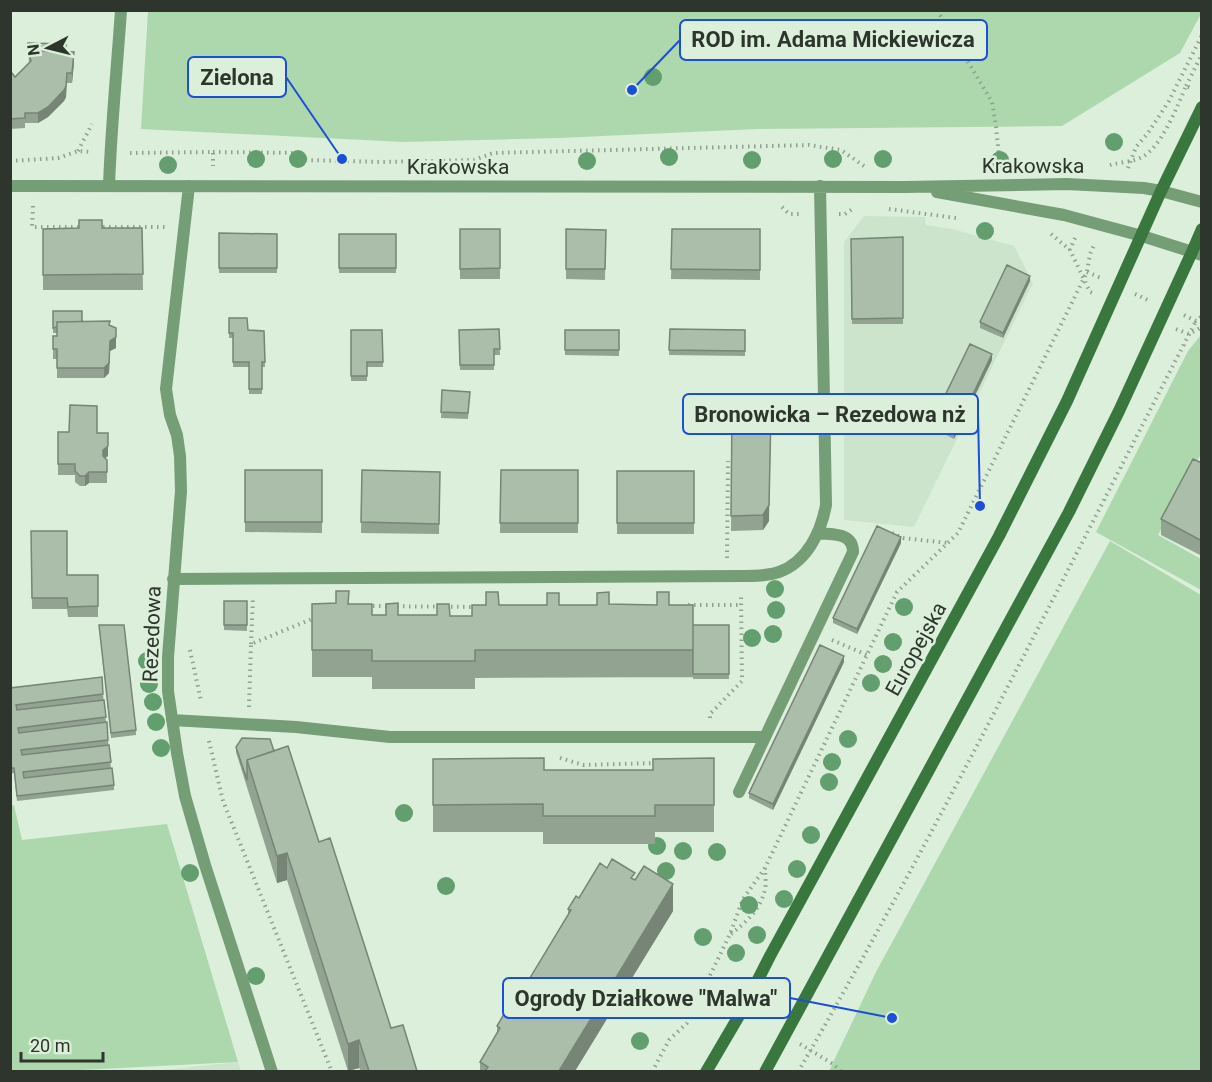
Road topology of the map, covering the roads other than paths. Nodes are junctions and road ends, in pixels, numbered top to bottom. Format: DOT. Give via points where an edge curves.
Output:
graph roads {
  1 [pos="121,10"];
  2 [pos="1202,107"];
  3 [pos="10,186"];
  4 [pos="109,186"];
  5 [pos="189,186"];
  6 [pos="820,186"];
  7 [pos="905,187"];
  8 [pos="1161,191"];
  9 [pos="1202,202"];
  10 [pos="1202,229"];
  11 [pos="1142,236"];
  12 [pos="1197,254"];
  13 [pos="818,533"];
  14 [pos="173,579"];
  15 [pos="172,720"];
  16 [pos="765,737"];
  17 [pos="739,792"];
  18 [pos="272,1071"];
  19 [pos="706,1071"];
  20 [pos="765,1071"];
  1 -- 4 [label="street"];
  2 -- 8 [label="main road"];
  3 -- 4 [label="street, Krakowska"];
  4 -- 5 [label="street, Krakowska"];
  5 -- 6 [label="street, Krakowska"];
  5 -- 14 [label="street, Rezedowa" via="166,389 180,456"];
  6 -- 7 [label="street, Krakowska"];
  6 -- 13 [label="street" via="826,505"];
  7 -- 8 [label="street, Krakowska" via="1037,184"];
  7 -- 11 [label="street, Krakowska" via="1033,209"];
  8 -- 9 [label="street, Krakowska"];
  8 -- 11 [label="main road"];
  10 -- 12 [label="main road"];
  11 -- 12 [label="street, Krakowska"];
  11 -- 19 [label="main road, Europejska" via="1067,401 999,536 743,1010"];
  12 -- 20 [label="main road" via="1166,308 1064,521"];
  13 -- 14 [label="street" via="793,565 766,575"];
  13 -- 16 [label="street" via="851,540 853,552"];
  14 -- 15 [label="street, Rezedowa" via="168,657"];
  15 -- 16 [label="street" via="390,737"];
  15 -- 18 [label="street, Rezedowa" via="191,816 208,876"];
  16 -- 17 [label="street"];
}
